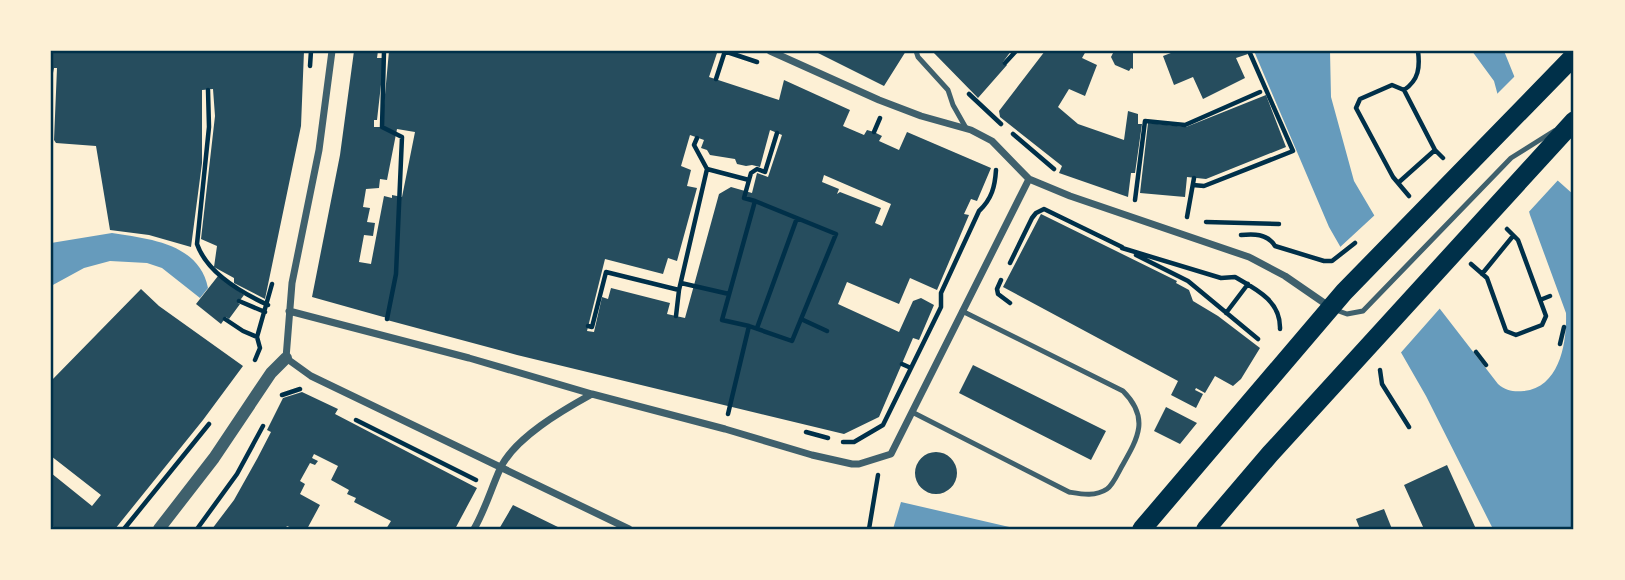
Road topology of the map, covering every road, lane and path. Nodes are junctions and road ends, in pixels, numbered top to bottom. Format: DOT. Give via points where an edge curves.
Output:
graph roads {
  1 [pos="332,51"];
  2 [pos="384,51"];
  3 [pos="724,51"];
  4 [pos="770,51"];
  5 [pos="916,51"];
  6 [pos="1016,51"];
  7 [pos="1250,51"];
  8 [pos="1418,51"];
  9 [pos="1574,56"];
  10 [pos="1005,63"];
  11 [pos="764,65"];
  12 [pos="716,79"];
  13 [pos="208,90"];
  14 [pos="1404,90"];
  15 [pos="1260,92"];
  16 [pos="871,114"];
  17 [pos="993,117"];
  18 [pos="1574,120"];
  19 [pos="890,121"];
  20 [pos="878,123"];
  21 [pos="966,128"];
  22 [pos="874,132"];
  23 [pos="777,133"];
  24 [pos="697,138"];
  25 [pos="1453,149"];
  26 [pos="1434,150"];
  27 [pos="1443,159"];
  28 [pos="993,164"];
  29 [pos="1434,168"];
  30 [pos="707,169"];
  31 [pos="1058,174"];
  32 [pos="1393,177"];
  33 [pos="1194,178"];
  34 [pos="1029,179"];
  35 [pos="749,180"];
  36 [pos="1398,183"];
  37 [pos="1193,185"];
  38 [pos="1415,186"];
  39 [pos="1406,195"];
  40 [pos="1127,200"];
  41 [pos="755,201"];
  42 [pos="1176,215"];
  43 [pos="1187,217"];
  44 [pos="797,218"];
  45 [pos="1514,219"];
  46 [pos="1203,222"];
  47 [pos="1279,224"];
  48 [pos="1513,236"];
  49 [pos="1357,241"];
  50 [pos="1122,248"];
  51 [pos="1478,259"];
  52 [pos="1469,269"];
  53 [pos="681,283"];
  54 [pos="1248,284"];
  55 [pos="679,290"];
  56 [pos="729,294"];
  57 [pos="1550,296"];
  58 [pos="1540,300"];
  59 [pos="240,301"];
  60 [pos="1010,303"];
  61 [pos="267,304"];
  62 [pos="1331,308"];
  63 [pos="289,311"];
  64 [pos="265,312"];
  65 [pos="962,312"];
  66 [pos="1226,313"];
  67 [pos="676,316"];
  68 [pos="225,319"];
  69 [pos="801,319"];
  70 [pos="387,320"];
  71 [pos="588,326"];
  72 [pos="749,326"];
  73 [pos="1564,327"];
  74 [pos="757,328"];
  75 [pos="827,331"];
  76 [pos="1258,338"];
  77 [pos="1276,341"];
  78 [pos="1560,344"];
  79 [pos="1476,352"];
  80 [pos="286,358"];
  81 [pos="1385,361"];
  82 [pos="902,364"];
  83 [pos="1486,365"];
  84 [pos="911,368"];
  85 [pos="249,370"];
  86 [pos="309,391"];
  87 [pos="592,394"];
  88 [pos="278,399"];
  89 [pos="719,410"];
  90 [pos="729,412"];
  91 [pos="912,412"];
  92 [pos="348,413"];
  93 [pos="217,414"];
  94 [pos="737,415"];
  95 [pos="266,420"];
  96 [pos="1409,427"];
  97 [pos="725,429"];
  98 [pos="795,429"];
  99 [pos="883,457"];
  100 [pos="501,467"];
  101 [pos="483,484"];
  102 [pos="124,529"];
  103 [pos="159,529"];
  104 [pos="197,529"];
  105 [pos="474,529"];
  106 [pos="629,529"];
  107 [pos="869,529"];
  108 [pos="1142,529"];
  109 [pos="1206,529"];
  1 -- 63 [label="street"];
  2 -- 70 [label="path" via="382,127 402,137 396,274"];
  3 -- 11 [label="path"];
  3 -- 12 [label="path"];
  4 -- 21 [label="street" via="879,100"];
  5 -- 21 [label="lane" via="948,90"];
  6 -- 10 [label="path"];
  7 -- 37 [label="path" via="1293,151 1204,186"];
  8 -- 14 [label="path" via="1418,75"];
  9 -- 62 [label="highway"];
  13 -- 61 [label="path" via="209,127 197,244 217,272"];
  14 -- 26 [label="path"];
  14 -- 32 [label="path" via="1392,85 1360,99 1356,108"];
  15 -- 40 [label="path" via="1185,125 1145,121 1137,202"];
  16 -- 19 [label="path"];
  17 -- 31 [label="path"];
  18 -- 62 [label="lane" via="1511,158 1363,311 1347,314"];
  18 -- 109 [label="highway"];
  20 -- 22 [label="path"];
  21 -- 34 [label="street" via="992,141"];
  23 -- 35 [label="path" via="765,172 757,169"];
  24 -- 30 [label="path" via="694,145"];
  25 -- 27 [label="path"];
  26 -- 27 [label="path"];
  26 -- 36 [label="path"];
  27 -- 29 [label="path"];
  28 -- 84 [label="path" via="997,170 992,194 957,258 941,293 941,307"];
  30 -- 35 [label="path"];
  30 -- 53 [label="path"];
  33 -- 37 [label="path"];
  34 -- 62 [label="street" via="1249,257"];
  34 -- 65 [label="street"];
  35 -- 41 [label="path" via="744,198"];
  37 -- 43 [label="path"];
  38 -- 39 [label="path"];
  41 -- 44 [label="path"];
  41 -- 56 [label="path"];
  42 -- 43 [label="path"];
  43 -- 46 [label="path"];
  44 -- 69 [label="path" via="836,234"];
  44 -- 74 [label="path"];
  45 -- 48 [label="path" via="1506,229"];
  46 -- 47 [label="path"];
  46 -- 49 [label="path" via="1243,236 1252,233 1271,239 1275,246 1317,260 1332,261"];
  48 -- 58 [label="path"];
  48 -- 58 [label="path" via="1482,274 1506,331 1516,335 1542,326 1546,316"];
  50 -- 54 [label="path" via="1221,278 1235,276"];
  50 -- 60 [label="path" via="1040,210 997,289"];
  50 -- 66 [label="path" via="1188,281"];
  51 -- 52 [label="path"];
  53 -- 55 [label="path"];
  53 -- 56 [label="path"];
  54 -- 66 [label="path"];
  54 -- 77 [label="path" via="1277,310 1281,319"];
  55 -- 67 [label="path"];
  55 -- 71 [label="path" via="606,272 592,327"];
  56 -- 72 [label="path" via="722,320"];
  57 -- 58 [label="path"];
  59 -- 64 [label="path"];
  62 -- 108 [label="highway"];
  63 -- 80 [label="street"];
  63 -- 87 [label="street"];
  65 -- 91 [label="street"];
  65 -- 91 [label="lane" via="1123,391 1140,418 1140,430 1129,453 1108,489 1076,493"];
  66 -- 76 [label="path"];
  68 -- 85 [label="path" via="257,337 260,348"];
  69 -- 74 [label="path" via="792,341"];
  69 -- 75 [label="path"];
  72 -- 74 [label="path"];
  72 -- 90 [label="path"];
  73 -- 78 [label="path"];
  79 -- 83 [label="path"];
  80 -- 100 [label="street" via="311,376"];
  80 -- 103 [label="street"];
  81 -- 96 [label="path" via="1379,375 1382,384"];
  82 -- 84 [label="path"];
  84 -- 98 [label="path" via="883,425 854,442"];
  86 -- 88 [label="path" via="289,391"];
  87 -- 97 [label="street"];
  87 -- 100 [label="street" via="542,426 514,449"];
  89 -- 90 [label="path"];
  90 -- 94 [label="path"];
  90 -- 97 [label="path"];
  91 -- 99 [label="street" via="891,454"];
  92 -- 101 [label="path"];
  93 -- 102 [label="path"];
  95 -- 104 [label="path" via="236,474"];
  97 -- 99 [label="street" via="852,464"];
  99 -- 107 [label="path"];
  100 -- 105 [label="street"];
  100 -- 106 [label="street"];
}
